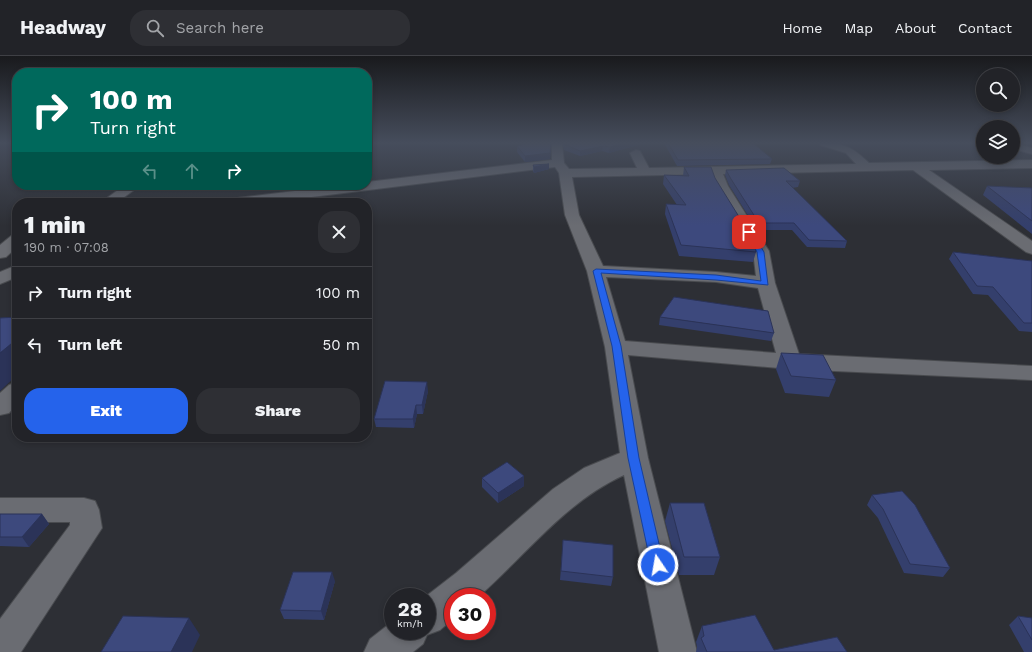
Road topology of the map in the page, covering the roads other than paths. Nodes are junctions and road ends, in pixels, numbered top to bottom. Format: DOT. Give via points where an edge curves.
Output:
graph roads {
  1 [pos="715,170"];
  2 [pos="477,171"];
  3 [pos="562,171"];
  4 [pos="636,171"];
  5 [pos="686,171"];
  6 [pos="922,171"];
  7 [pos="644,172"];
  8 [pos="372,184"];
  9 [pos="126,190"];
  10 [pos="329,190"];
  11 [pos="114,198"];
  12 [pos="267,198"];
  13 [pos="12,233"];
  14 [pos="0,234"];
  15 [pos="12,243"];
  16 [pos="1032,249"];
  17 [pos="0,253"];
  18 [pos="596,271"];
  19 [pos="12,273"];
  20 [pos="0,280"];
  21 [pos="12,281"];
  22 [pos="766,283"];
  23 [pos="616,346"];
  24 [pos="790,362"];
  25 [pos="1032,373"];
  26 [pos="12,395"];
  27 [pos="0,407"];
  28 [pos="634,458"];
  29 [pos="0,510"];
  30 [pos="436,611"];
  31 [pos="398,640"];
  32 [pos="0,650"];
  33 [pos="383,652"];
  34 [pos="678,652"];
  1 -- 22 [label="street" via="721,186 761,252"];
  2 -- 8 [label="street"];
  3 -- 18 [label="street" via="572,215"];
  4 -- 7 [label="street"];
  5 -- 7 [label="street"];
  6 -- 16 [label="street"];
  9 -- 11 [label="street"];
  10 -- 12 [label="street"];
  13 -- 14 [label="street"];
  15 -- 17 [label="street"];
  18 -- 22 [label="street" via="716,277"];
  18 -- 23 [label="street"];
  19 -- 20 [label="street"];
  20 -- 21 [label="street"];
  22 -- 24 [label="street"];
  23 -- 24 [label="street"];
  23 -- 28 [label="street"];
  24 -- 25 [label="street"];
  26 -- 27 [label="street"];
  28 -- 30 [label="street" via="594,476 563,497"];
  28 -- 34 [label="street"];
  29 -- 32 [label="street" via="84,510 86,528"];
  31 -- 33 [label="street"];
}
